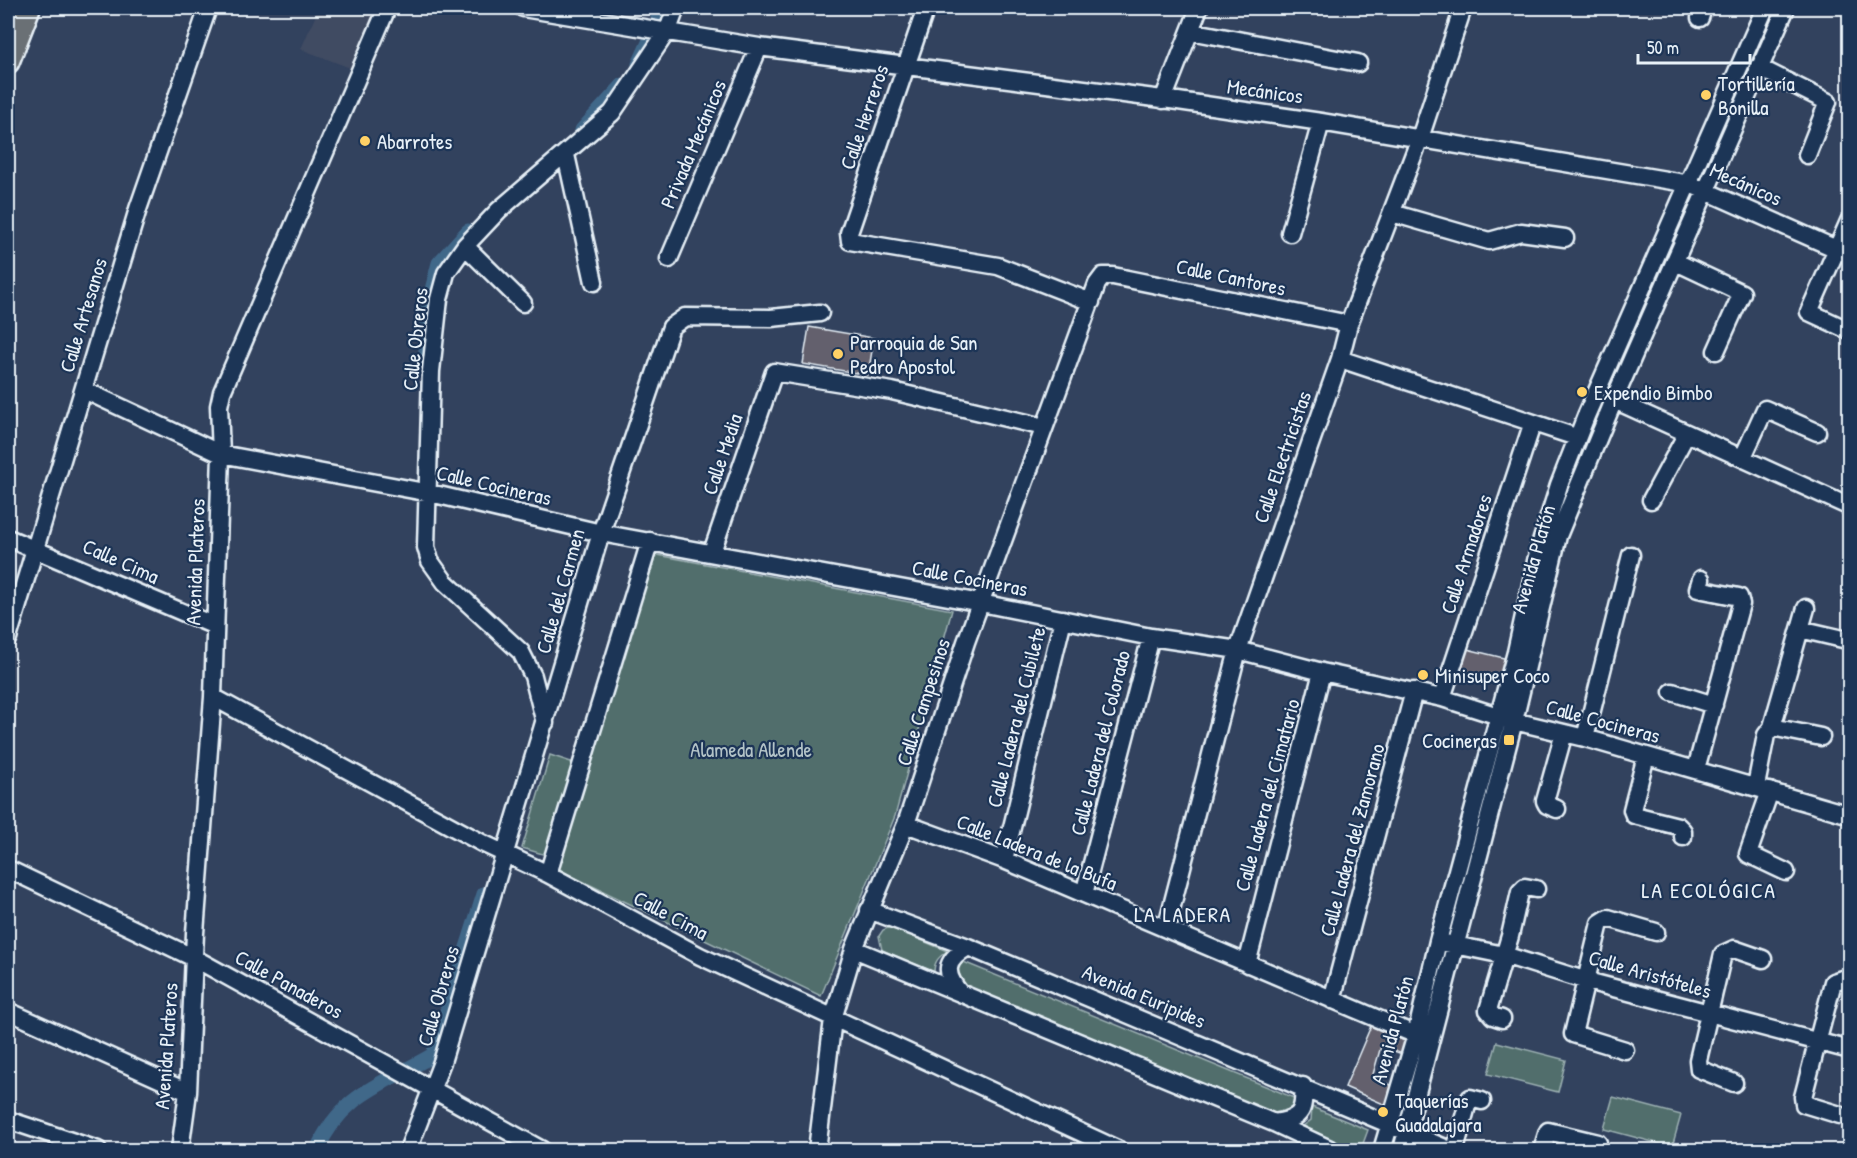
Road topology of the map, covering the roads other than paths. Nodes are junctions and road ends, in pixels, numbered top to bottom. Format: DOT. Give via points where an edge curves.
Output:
graph roads {
  1 [pos="29,8"];
  2 [pos="208,8"];
  3 [pos="387,8"];
  4 [pos="523,8"];
  5 [pos="676,8"];
  6 [pos="926,8"];
  7 [pos="1199,8"];
  8 [pos="1463,8"];
  9 [pos="1765,8"];
  10 [pos="1786,8"];
  11 [pos="663,29"];
  12 [pos="1190,31"];
  13 [pos="759,47"];
  14 [pos="8,62"];
  15 [pos="1358,63"];
  16 [pos="905,66"];
  17 [pos="1758,67"];
  18 [pos="1163,100"];
  19 [pos="1321,122"];
  20 [pos="1420,138"];
  21 [pos="566,155"];
  22 [pos="1807,155"];
  23 [pos="1690,184"];
  24 [pos="1706,190"];
  25 [pos="1392,213"];
  26 [pos="1850,219"];
  27 [pos="1290,233"];
  28 [pos="1565,238"];
  29 [pos="465,246"];
  30 [pos="1843,253"];
  31 [pos="669,259"];
  32 [pos="1676,262"];
  33 [pos="1103,276"];
  34 [pos="594,282"];
  35 [pos="1091,302"];
  36 [pos="523,303"];
  37 [pos="820,313"];
  38 [pos="1349,324"];
  39 [pos="1850,331"];
  40 [pos="1716,351"];
  41 [pos="1340,359"];
  42 [pos="84,390"];
  43 [pos="1614,400"];
  44 [pos="1532,425"];
  45 [pos="1044,427"];
  46 [pos="1817,432"];
  47 [pos="1686,435"];
  48 [pos="1576,438"];
  49 [pos="221,454"];
  50 [pos="1743,457"];
  51 [pos="429,493"];
  52 [pos="1650,500"];
  53 [pos="1849,507"];
  54 [pos="601,533"];
  55 [pos="8,538"];
  56 [pos="650,541"];
  57 [pos="36,548"];
  58 [pos="712,552"];
  59 [pos="1630,563"];
  60 [pos="1700,584"];
  61 [pos="981,603"];
  62 [pos="1806,608"];
  63 [pos="1063,619"];
  64 [pos="215,626"];
  65 [pos="1800,629"];
  66 [pos="8,638"];
  67 [pos="1151,638"];
  68 [pos="1847,640"];
  69 [pos="1238,650"];
  70 [pos="1322,672"];
  71 [pos="1414,691"];
  72 [pos="1672,692"];
  73 [pos="213,697"];
  74 [pos="1442,698"];
  75 [pos="1714,705"];
  76 [pos="1506,718"];
  77 [pos="545,723"];
  78 [pos="1772,727"];
  79 [pos="1563,733"];
  80 [pos="1586,738"];
  81 [pos="1821,738"];
  82 [pos="1646,756"];
  83 [pos="1696,769"];
  84 [pos="1763,789"];
  85 [pos="1557,809"];
  86 [pos="1850,815"];
  87 [pos="906,824"];
  88 [pos="1683,837"];
  89 [pos="503,853"];
  90 [pos="1004,860"];
  91 [pos="8,869"];
  92 [pos="1786,872"];
  93 [pos="548,874"];
  94 [pos="1536,889"];
  95 [pos="1084,894"];
  96 [pos="869,910"];
  97 [pos="1166,929"];
  98 [pos="1656,932"];
  99 [pos="1446,943"];
  100 [pos="968,947"];
  101 [pos="854,949"];
  102 [pos="1504,955"];
  103 [pos="194,958"];
  104 [pos="1763,959"];
  105 [pos="1246,964"];
  106 [pos="1587,981"];
  107 [pos="1850,981"];
  108 [pos="960,994"];
  109 [pos="1332,1000"];
  110 [pos="8,1011"];
  111 [pos="1710,1015"];
  112 [pos="1502,1018"];
  113 [pos="832,1019"];
  114 [pos="1416,1035"];
  115 [pos="1819,1041"];
  116 [pos="1625,1050"];
  117 [pos="1850,1050"];
  118 [pos="1734,1083"];
  119 [pos="1303,1086"];
  120 [pos="432,1089"];
  121 [pos="188,1092"];
  122 [pos="1482,1101"];
  123 [pos="1840,1115"];
  124 [pos="8,1120"];
  125 [pos="1274,1123"];
  126 [pos="1389,1125"];
  127 [pos="1598,1143"];
  128 [pos="1407,1145"];
  129 [pos="98,1150"];
  130 [pos="180,1150"];
  131 [pos="408,1150"];
  132 [pos="542,1150"];
  133 [pos="817,1150"];
  134 [pos="1119,1150"];
  135 [pos="1332,1150"];
  136 [pos="1382,1150"];
  137 [pos="1450,1150"];
  138 [pos="1455,1150"];
  139 [pos="1542,1150"];
  1 -- 14 [label="main road"];
  2 -- 42 [label="street, Calle Artesanos" via="138,209"];
  3 -- 49 [label="street, Avenida Plateros" via="222,392"];
  4 -- 11 [label="street, Mecánicos"];
  5 -- 11 [label="street, Calle Obreros"];
  6 -- 16 [label="street, Calle Herreros"];
  7 -- 12 [label="street"];
  8 -- 20 [label="street, Calle Electricistas"];
  9 -- 23 [label="street, Avenida Platón"];
  10 -- 17 [label="street, Avenida Platón"];
  11 -- 13 [label="street, Mecánicos"];
  11 -- 21 [label="street, Calle Obreros" via="612,113"];
  12 -- 15 [label="street"];
  12 -- 18 [label="street"];
  13 -- 16 [label="street, Mecánicos"];
  13 -- 31 [label="street, Privada Mecánicos"];
  16 -- 18 [label="street, Mecánicos"];
  16 -- 35 [label="street, Calle Herreros" via="849,233 850,241 998,266"];
  17 -- 22 [label="street" via="1828,102"];
  17 -- 24 [label="street, Avenida Platón"];
  18 -- 19 [label="street, Mecánicos"];
  19 -- 20 [label="street, Mecánicos"];
  19 -- 27 [label="street"];
  20 -- 23 [label="street, Mecánicos"];
  20 -- 25 [label="street, Calle Electricistas"];
  21 -- 29 [label="street, Calle Obreros" via="499,210"];
  21 -- 34 [label="street"];
  23 -- 24 [label="street, Mecánicos"];
  23 -- 48 [label="street, Avenida Platón"];
  24 -- 30 [label="street, Mecánicos"];
  24 -- 32 [label="street, Avenida Platón"];
  25 -- 28 [label="street" via="1489,241 1521,232"];
  25 -- 38 [label="street, Calle Electricistas"];
  26 -- 30 [label="street"];
  29 -- 36 [label="street"];
  29 -- 51 [label="street, Calle Obreros" via="446,273 435,324"];
  30 -- 39 [label="street" via="1809,312"];
  32 -- 40 [label="street" via="1742,293"];
  32 -- 43 [label="street, Avenida Platón"];
  33 -- 35 [label="street, Calle Campesinos"];
  33 -- 38 [label="street, Calle Cantores"];
  35 -- 45 [label="street, Calle Campesinos"];
  37 -- 54 [label="street, Calle del Carmen" via="771,318 685,317 671,327"];
  38 -- 41 [label="street, Calle Electricistas"];
  41 -- 44 [label="street"];
  41 -- 69 [label="street, Calle Electricistas"];
  42 -- 49 [label="street, Calle Cocineras"];
  42 -- 57 [label="street, Calle Artesanos"];
  43 -- 47 [label="street"];
  43 -- 76 [label="street, Avenida Platón" via="1558,536"];
  44 -- 48 [label="street"];
  44 -- 74 [label="street, Calle Armadores"];
  45 -- 58 [label="street, Calle Media" via="892,391 774,372"];
  45 -- 61 [label="street, Calle Campesinos"];
  46 -- 50 [label="street" via="1765,409"];
  47 -- 50 [label="street"];
  47 -- 52 [label="street"];
  48 -- 76 [label="street, Avenida Platón" via="1538,552"];
  49 -- 51 [label="street, Calle Cocineras"];
  49 -- 64 [label="street, Avenida Plateros"];
  50 -- 53 [label="street"];
  51 -- 54 [label="street, Calle Cocineras"];
  51 -- 77 [label="street, Calle Obreros" via="425,536 430,561 445,582 521,652 528,662"];
  54 -- 56 [label="street, Calle Cocineras"];
  54 -- 77 [label="street, Calle del Carmen"];
  55 -- 57 [label="street, Calle Cima"];
  56 -- 58 [label="street, Calle Cocineras"];
  56 -- 93 [label="street"];
  57 -- 64 [label="street, Calle Cima"];
  57 -- 66 [label="street, Calle Artesanos"];
  58 -- 61 [label="street, Calle Cocineras"];
  59 -- 80 [label="street"];
  60 -- 75 [label="street" via="1741,599"];
  61 -- 63 [label="street, Calle Cocineras"];
  61 -- 87 [label="street, Calle Campesinos"];
  62 -- 65 [label="street"];
  63 -- 67 [label="street, Calle Cocineras"];
  63 -- 90 [label="street, Calle Ladera del Cubilete"];
  64 -- 73 [label="street, Avenida Plateros"];
  65 -- 68 [label="street"];
  65 -- 78 [label="street"];
  67 -- 69 [label="street, Calle Cocineras"];
  67 -- 95 [label="street, Calle Ladera del Colorado"];
  69 -- 70 [label="street, Calle Cocineras"];
  69 -- 97 [label="street, Calle Electricistas"];
  70 -- 71 [label="street, Calle Cocineras"];
  70 -- 105 [label="street, Calle Ladera del Cimatario"];
  71 -- 74 [label="street, Calle Cocineras"];
  71 -- 109 [label="street, Calle Ladera del Zamorano"];
  72 -- 75 [label="street"];
  73 -- 89 [label="street, Calle Cima"];
  73 -- 103 [label="street, Avenida Plateros"];
  74 -- 76 [label="street, Calle Cocineras"];
  75 -- 83 [label="street"];
  76 -- 79 [label="street, Calle Cocineras"];
  76 -- 99 [label="street, Avenida Platón"];
  77 -- 89 [label="street, Calle del Carmen"];
  78 -- 81 [label="street"];
  78 -- 84 [label="street" via="1766,735"];
  79 -- 80 [label="street, Calle Cocineras"];
  79 -- 85 [label="street" via="1545,801"];
  80 -- 82 [label="street, Calle Cocineras"];
  82 -- 83 [label="street, Calle Cocineras"];
  82 -- 88 [label="street" via="1634,815 1678,826"];
  83 -- 84 [label="street, Calle Cocineras"];
  84 -- 86 [label="street, Calle Cocineras"];
  84 -- 92 [label="street" via="1748,854"];
  87 -- 90 [label="street, Calle Ladera de la Bufa"];
  87 -- 96 [label="street, Calle Campesinos"];
  89 -- 93 [label="street, Calle Cima"];
  89 -- 120 [label="street, Calle Obreros"];
  90 -- 95 [label="street, Calle Ladera de la Bufa"];
  91 -- 103 [label="street, Calle Panaderos"];
  93 -- 113 [label="street, Calle Cima" via="700,956"];
  94 -- 102 [label="street" via="1522,888"];
  95 -- 97 [label="street, Calle Ladera de la Bufa"];
  96 -- 100 [label="street, Avenida Euripides"];
  96 -- 101 [label="street, Calle Campesinos"];
  97 -- 105 [label="street, Calle Ladera de la Bufa"];
  98 -- 106 [label="street" via="1604,919"];
  99 -- 102 [label="street, Calle Aristóteles"];
  99 -- 114 [label="street, Avenida Platón"];
  99 -- 128 [label="street, Avenida Platón"];
  100 -- 108 [label="street" via="953,957 948,968 950,980"];
  100 -- 119 [label="street, Avenida Euripides"];
  101 -- 108 [label="street"];
  101 -- 113 [label="street, Calle Campesinos"];
  102 -- 106 [label="street, Calle Aristóteles"];
  102 -- 112 [label="street" via="1488,1010"];
  103 -- 120 [label="street, Calle Panaderos"];
  103 -- 121 [label="street, Avenida Plateros"];
  104 -- 111 [label="street" via="1734,949 1723,954"];
  105 -- 109 [label="street, Calle Ladera de la Bufa"];
  106 -- 111 [label="street, Calle Aristóteles"];
  106 -- 116 [label="street" via="1573,1034"];
  107 -- 115 [label="street" via="1833,982"];
  108 -- 125 [label="street"];
  109 -- 114 [label="street, Calle Ladera de la Bufa"];
  110 -- 121 [label="street"];
  111 -- 115 [label="street, Calle Aristóteles"];
  111 -- 118 [label="street" via="1697,1065"];
  113 -- 133 [label="street, Calle Campesinos"];
  113 -- 134 [label="street, Calle Cima"];
  114 -- 126 [label="street, Avenida Platón"];
  115 -- 117 [label="street, Calle Aristóteles"];
  115 -- 123 [label="street" via="1804,1104"];
  119 -- 125 [label="street" via="1301,1113 1291,1120"];
  119 -- 126 [label="street, Avenida Euripides"];
  120 -- 131 [label="street, Calle Obreros"];
  120 -- 132 [label="street, Calle Panaderos"];
  121 -- 130 [label="street, Avenida Plateros"];
  122 -- 138 [label="street" via="1470,1098"];
  124 -- 129 [label="street"];
  125 -- 135 [label="street"];
  126 -- 128 [label="street, Avenida Euripides"];
  126 -- 136 [label="street, Avenida Platón"];
  127 -- 139 [label="street" via="1548,1131"];
  128 -- 137 [label="street, Avenida Euripides"];
}
